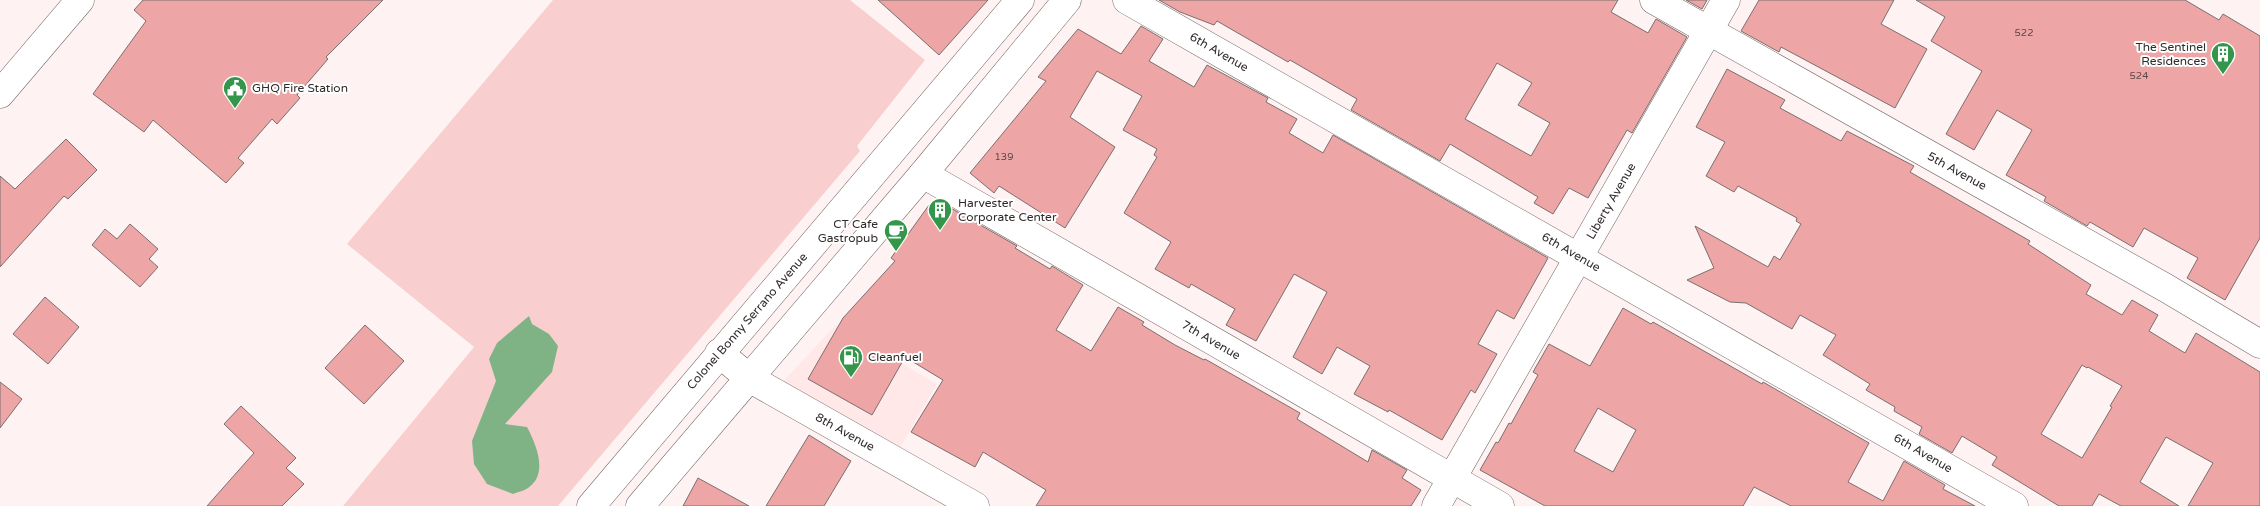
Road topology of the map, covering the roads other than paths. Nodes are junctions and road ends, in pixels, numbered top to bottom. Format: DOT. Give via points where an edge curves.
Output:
graph roads {
  1 [pos="80,0"];
  2 [pos="1020,0"];
  3 [pos="1066,0"];
  4 [pos="1127,0"];
  5 [pos="1654,0"];
  6 [pos="1726,0"];
  7 [pos="1708,31"];
  8 [pos="0,94"];
  9 [pos="923,174"];
  10 [pos="1579,256"];
  11 [pos="2260,344"];
  12 [pos="719,353"];
  13 [pos="749,378"];
  14 [pos="1452,478"];
  15 [pos="592,506"];
  16 [pos="640,506"];
  17 [pos="975,506"];
  18 [pos="1436,506"];
  19 [pos="1500,506"];
  20 [pos="2014,506"];
  1 -- 8 [label="street"];
  2 -- 12 [label="street, Colonel Bonny Serrano Avenue"];
  3 -- 9 [label="street"];
  4 -- 10 [label="street, 6th Avenue"];
  5 -- 7 [label="street, 5th Avenue"];
  6 -- 7 [label="street, Liberty Avenue"];
  7 -- 10 [label="street, Liberty Avenue"];
  7 -- 11 [label="street, 5th Avenue"];
  9 -- 13 [label="street"];
  9 -- 14 [label="street, 7th Avenue"];
  10 -- 14 [label="street, Liberty Avenue"];
  10 -- 20 [label="street, 6th Avenue"];
  12 -- 13 [label="street, 8th Avenue"];
  12 -- 15 [label="street, Colonel Bonny Serrano Avenue"];
  13 -- 16 [label="street"];
  13 -- 17 [label="street, 8th Avenue"];
  14 -- 18 [label="street, Liberty Avenue"];
  14 -- 19 [label="street, 7th Avenue"];
}
